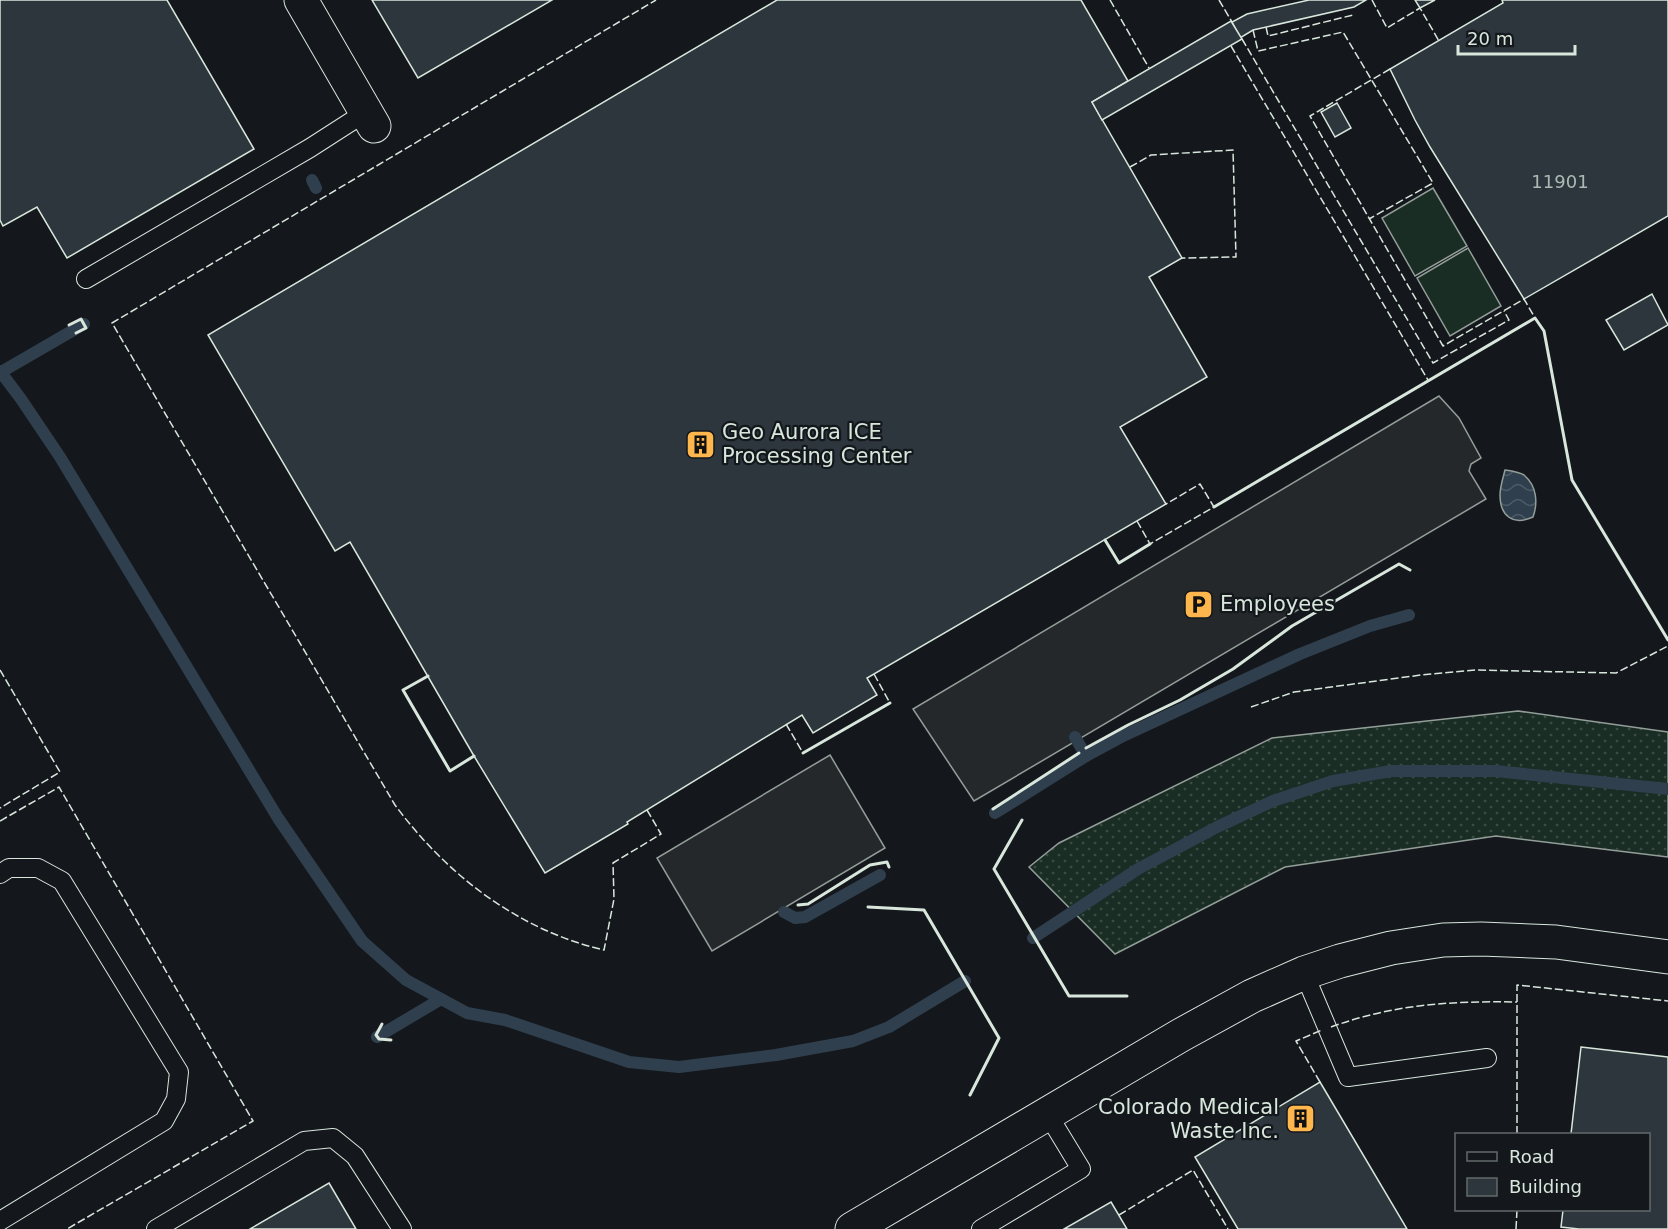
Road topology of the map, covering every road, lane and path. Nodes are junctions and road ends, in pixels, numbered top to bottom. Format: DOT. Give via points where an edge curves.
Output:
graph roads {
  1 [pos="301,0"];
  2 [pos="370,119"];
  3 [pos="86,279"];
  4 [pos="0,874"];
  5 [pos="1668,957"];
  6 [pos="1304,973"];
  7 [pos="1487,1058"];
  8 [pos="1047,1113"];
  9 [pos="0,1221"];
  10 [pos="156,1229"];
  11 [pos="402,1229"];
  12 [pos="852,1229"];
  13 [pos="981,1229"];
  1 -- 2 [label="street"];
  2 -- 3 [label="lane" via="310,148"];
  4 -- 9 [label="lane" via="9,868 38,868 62,880 179,1072 176,1099 164,1121"];
  5 -- 6 [label="street" via="1556,942 1452,940 1391,948"];
  6 -- 7 [label="lane" via="1348,1077"];
  6 -- 8 [label="street" via="1180,1035"];
  8 -- 12 [label="street"];
  8 -- 13 [label="lane" via="1081,1169"];
  10 -- 11 [label="lane" via="304,1141 333,1138 355,1156"];
}
